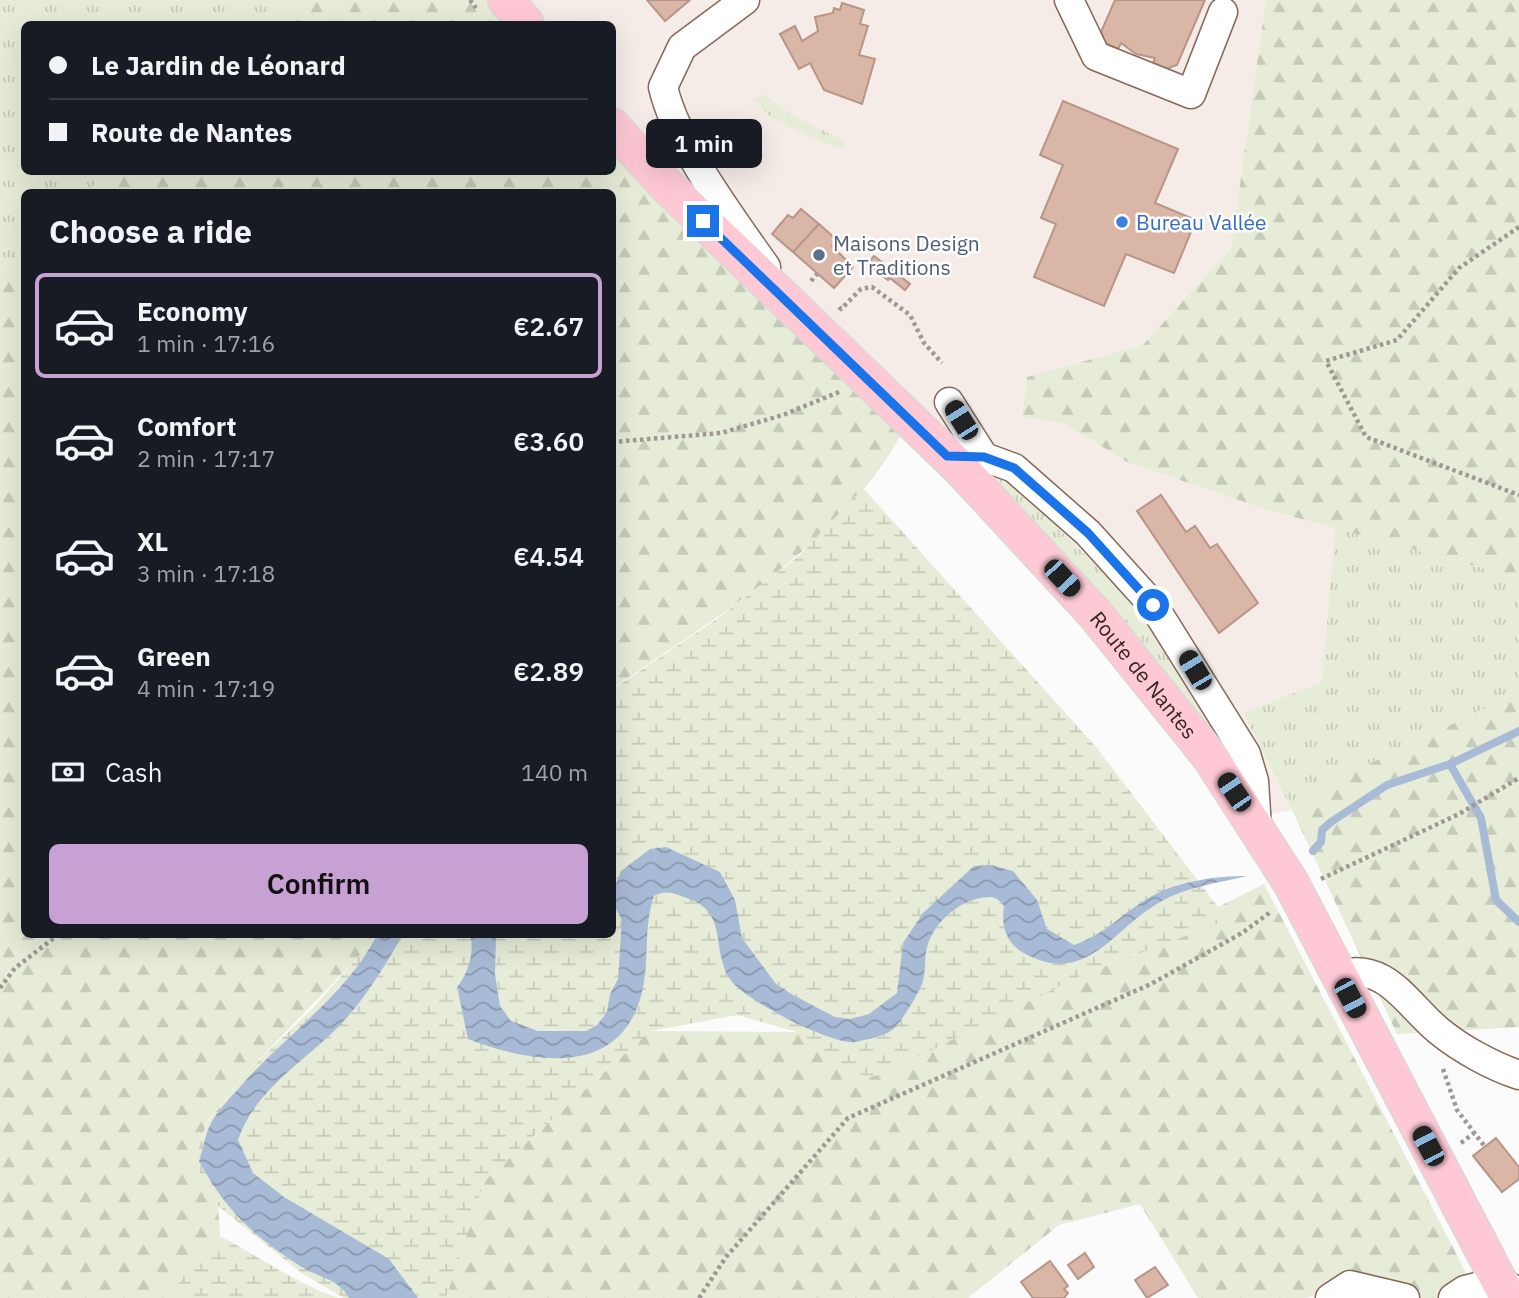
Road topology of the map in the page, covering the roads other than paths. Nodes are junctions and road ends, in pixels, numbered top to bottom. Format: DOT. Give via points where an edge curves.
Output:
graph roads {
  1 [pos="506,0"];
  2 [pos="746,0"];
  3 [pos="1069,0"];
  4 [pos="1223,12"];
  5 [pos="524,21"];
  6 [pos="616,130"];
  7 [pos="830,321"];
  8 [pos="949,402"];
  9 [pos="947,456"];
  10 [pos="984,457"];
  11 [pos="1264,838"];
  12 [pos="1338,975"];
  13 [pos="1519,1075"];
  14 [pos="1509,1291"];
  15 [pos="1330,1298"];
  16 [pos="1405,1298"];
  17 [pos="1453,1298"];
  1 -- 5 [label="main road"];
  2 -- 7 [label="street" via="682,47 663,87 668,109 722,204"];
  3 -- 4 [label="street" via="1096,56 1191,94"];
  6 -- 7 [label="main road, Route de Nantes" via="665,184"];
  7 -- 9 [label="main road, Route de Nantes"];
  8 -- 10 [label="street"];
  9 -- 10 [label="street"];
  9 -- 11 [label="main road, Route de Nantes" via="1095,614 1210,757"];
  10 -- 11 [label="street" via="1014,468 1088,533 1204,664 1245,754"];
  11 -- 12 [label="main road, Route de Nantes"];
  12 -- 13 [label="street" via="1357,970 1378,975 1439,1031 1500,1069"];
  12 -- 14 [label="main road, Route de Nantes"];
  14 -- 17 [label="street" via="1465,1290"];
  15 -- 16 [label="street" via="1350,1285"];
}
